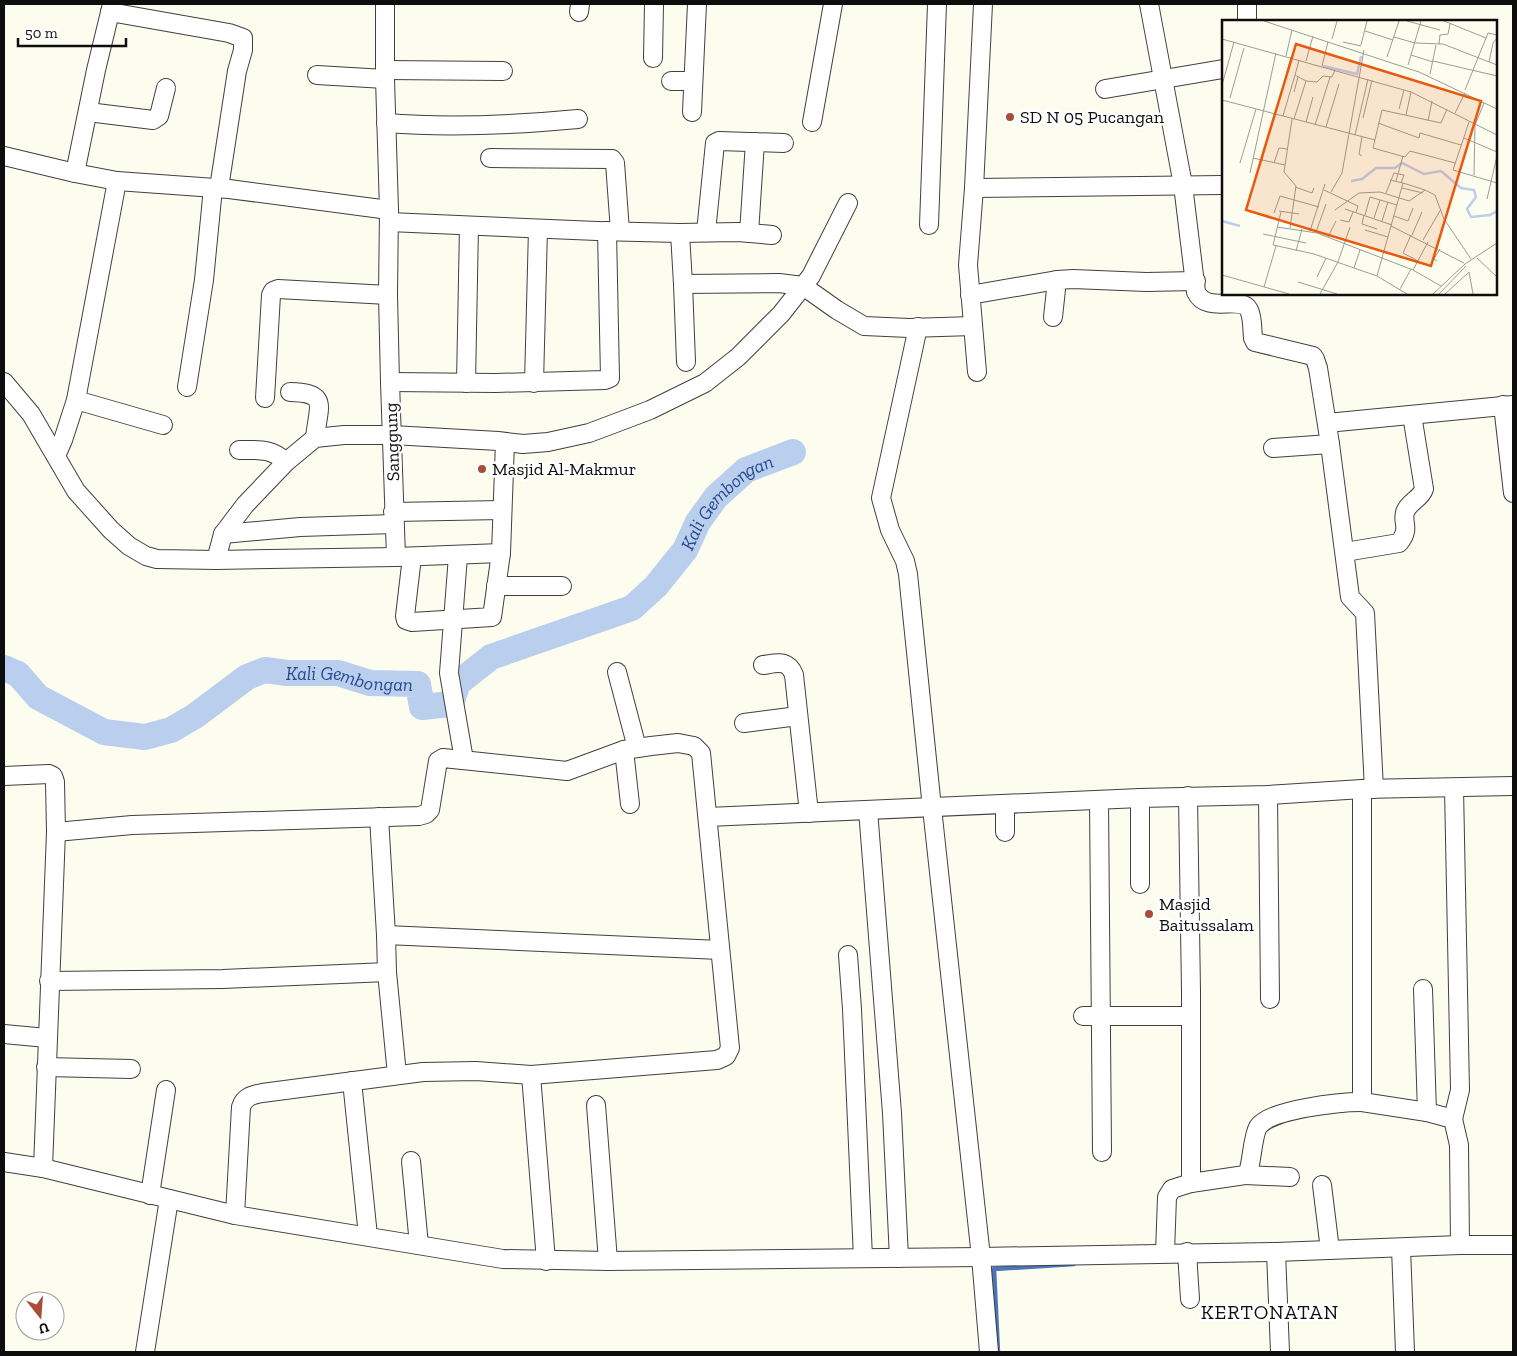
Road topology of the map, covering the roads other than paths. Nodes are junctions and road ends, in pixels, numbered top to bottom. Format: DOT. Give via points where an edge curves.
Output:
graph roads {
  1 [pos="385,4"];
  2 [pos="654,4"];
  3 [pos="696,4"];
  4 [pos="833,4"];
  5 [pos="937,4"];
  6 [pos="984,4"];
  7 [pos="1149,4"];
  8 [pos="1246,4"];
  9 [pos="111,8"];
  10 [pos="1247,20"];
  11 [pos="652,58"];
  12 [pos="1222,69"];
  13 [pos="503,71"];
  14 [pos="317,75"];
  15 [pos="385,75"];
  16 [pos="1164,80"];
  17 [pos="672,81"];
  18 [pos="693,81"];
  19 [pos="166,88"];
  20 [pos="1105,89"];
  21 [pos="88,112"];
  22 [pos="692,112"];
  23 [pos="578,118"];
  24 [pos="812,122"];
  25 [pos="386,123"];
  26 [pos="755,142"];
  27 [pos="784,143"];
  28 [pos="4,156"];
  29 [pos="490,158"];
  30 [pos="76,173"];
  31 [pos="117,181"];
  32 [pos="1183,185"];
  33 [pos="1222,185"];
  34 [pos="216,188"];
  35 [pos="974,188"];
  36 [pos="848,203"];
  37 [pos="389,216"];
  38 [pos="929,225"];
  39 [pos="469,226"];
  40 [pos="538,229"];
  41 [pos="614,231"];
  42 [pos="706,232"];
  43 [pos="680,233"];
  44 [pos="749,233"];
  45 [pos="772,235"];
  46 [pos="1057,280"];
  47 [pos="1196,281"];
  48 [pos="683,284"];
  49 [pos="802,286"];
  50 [pos="388,295"];
  51 [pos="970,295"];
  52 [pos="1053,317"];
  53 [pos="973,326"];
  54 [pos="918,327"];
  55 [pos="686,362"];
  56 [pos="977,372"];
  57 [pos="4,382"];
  58 [pos="390,382"];
  59 [pos="466,383"];
  60 [pos="534,383"];
  61 [pos="187,387"];
  62 [pos="290,392"];
  63 [pos="264,398"];
  64 [pos="76,400"];
  65 [pos="1508,405"];
  66 [pos="1412,416"];
  67 [pos="1327,423"];
  68 [pos="163,425"];
  69 [pos="392,435"];
  70 [pos="315,438"];
  71 [pos="504,442"];
  72 [pos="1330,444"];
  73 [pos="1273,448"];
  74 [pos="239,450"];
  75 [pos="56,456"];
  76 [pos="286,462"];
  77 [pos="1513,492"];
  78 [pos="502,510"];
  79 [pos="394,518"];
  80 [pos="223,534"];
  81 [pos="1345,552"];
  82 [pos="500,553"];
  83 [pos="458,556"];
  84 [pos="404,557"];
  85 [pos="216,560"];
  86 [pos="496,586"];
  87 [pos="562,586"];
  88 [pos="454,620"];
  89 [pos="763,666"];
  90 [pos="617,672"];
  91 [pos="798,716"];
  92 [pos="744,723"];
  93 [pos="630,749"];
  94 [pos="464,760"];
  95 [pos="4,776"];
  96 [pos="1513,786"];
  97 [pos="1454,788"];
  98 [pos="1368,789"];
  99 [pos="1268,795"];
  100 [pos="1188,796"];
  101 [pos="1140,798"];
  102 [pos="1099,800"];
  103 [pos="630,804"];
  104 [pos="1005,804"];
  105 [pos="932,808"];
  106 [pos="868,810"];
  107 [pos="809,813"];
  108 [pos="379,817"];
  109 [pos="708,817"];
  110 [pos="56,832"];
  111 [pos="1005,832"];
  112 [pos="1140,884"];
  113 [pos="386,935"];
  114 [pos="720,950"];
  115 [pos="848,955"];
  116 [pos="387,972"];
  117 [pos="49,981"];
  118 [pos="1423,989"];
  119 [pos="1270,999"];
  120 [pos="1083,1016"];
  121 [pos="1102,1016"];
  122 [pos="1191,1016"];
  123 [pos="4,1034"];
  124 [pos="47,1038"];
  125 [pos="46,1067"];
  126 [pos="131,1069"];
  127 [pos="531,1074"];
  128 [pos="397,1075"];
  129 [pos="352,1081"];
  130 [pos="166,1090"];
  131 [pos="1362,1102"];
  132 [pos="596,1105"];
  133 [pos="1427,1112"];
  134 [pos="1453,1120"];
  135 [pos="1102,1152"];
  136 [pos="411,1161"];
  137 [pos="4,1162"];
  138 [pos="43,1168"];
  139 [pos="1245,1175"];
  140 [pos="1290,1177"];
  141 [pos="1191,1183"];
  142 [pos="1322,1185"];
  143 [pos="150,1195"];
  144 [pos="168,1199"];
  145 [pos="235,1215"];
  146 [pos="368,1236"];
  147 [pos="419,1245"];
  148 [pos="1460,1245"];
  149 [pos="1513,1245"];
  150 [pos="1401,1248"];
  151 [pos="1330,1250"];
  152 [pos="1276,1252"];
  153 [pos="1165,1253"];
  154 [pos="981,1257"];
  155 [pos="1187,1257"];
  156 [pos="863,1258"];
  157 [pos="899,1258"];
  158 [pos="546,1261"];
  159 [pos="608,1261"];
  160 [pos="1190,1299"];
  161 [pos="145,1352"];
  162 [pos="989,1352"];
  163 [pos="1280,1352"];
  164 [pos="1405,1352"];
  1 -- 15 [label="street, Sanggung"];
  2 -- 11 [label="street"];
  3 -- 18 [label="street"];
  4 -- 24 [label="street"];
  5 -- 38 [label="street"];
  6 -- 35 [label="street"];
  7 -- 16 [label="street"];
  8 -- 10 [label="street"];
  9 -- 21 [label="street"];
  9 -- 34 [label="street" via="243,38"];
  12 -- 16 [label="street"];
  13 -- 15 [label="street"];
  14 -- 15 [label="street"];
  15 -- 25 [label="street, Sanggung"];
  16 -- 20 [label="street"];
  16 -- 32 [label="street"];
  17 -- 18 [label="street"];
  18 -- 22 [label="street"];
  19 -- 21 [label="street" via="156,120"];
  21 -- 30 [label="street"];
  23 -- 25 [label="street" via="517,125 418,126"];
  25 -- 37 [label="street, Sanggung"];
  26 -- 27 [label="street"];
  26 -- 42 [label="street" via="719,141 714,144"];
  26 -- 44 [label="street"];
  28 -- 30 [label="street"];
  29 -- 41 [label="street" via="612,159 615,163"];
  30 -- 31 [label="street"];
  31 -- 34 [label="street"];
  31 -- 64 [label="street"];
  32 -- 33 [label="street"];
  32 -- 35 [label="street"];
  32 -- 47 [label="street"];
  34 -- 37 [label="street"];
  34 -- 61 [label="street"];
  35 -- 51 [label="street" via="968,265"];
  36 -- 49 [label="street" via="811,276"];
  37 -- 39 [label="street"];
  37 -- 50 [label="street, Sanggung"];
  39 -- 40 [label="street"];
  39 -- 59 [label="street"];
  40 -- 41 [label="street"];
  40 -- 60 [label="street"];
  41 -- 43 [label="street"];
  41 -- 60 [label="street" via="610,378"];
  42 -- 43 [label="street"];
  42 -- 44 [label="street"];
  43 -- 48 [label="street"];
  44 -- 45 [label="street"];
  46 -- 47 [label="street"];
  46 -- 51 [label="street"];
  46 -- 52 [label="street"];
  47 -- 67 [label="street" via="1196,292 1203,301 1247,307 1251,313 1253,338 1258,344 1315,359"];
  48 -- 49 [label="street" via="780,283"];
  48 -- 55 [label="street"];
  49 -- 54 [label="street" via="864,326"];
  49 -- 71 [label="street" via="781,314 705,383 650,410 589,433 548,442"];
  50 -- 58 [label="street, Sanggung"];
  50 -- 63 [label="street" via="273,291"];
  51 -- 53 [label="street"];
  53 -- 54 [label="street"];
  53 -- 56 [label="street"];
  54 -- 105 [label="street" via="881,498 908,574"];
  57 -- 75 [label="street" via="31,414"];
  58 -- 59 [label="street"];
  58 -- 69 [label="street, Sanggung"];
  59 -- 60 [label="street"];
  62 -- 70 [label="street" via="308,393 318,399"];
  64 -- 68 [label="street"];
  64 -- 75 [label="street"];
  65 -- 66 [label="street"];
  65 -- 77 [label="street"];
  66 -- 67 [label="street"];
  66 -- 81 [label="street" via="1424,489 1405,512 1406,534 1399,543"];
  67 -- 72 [label="street"];
  69 -- 70 [label="street"];
  69 -- 71 [label="street"];
  69 -- 79 [label="street, Sanggung"];
  70 -- 76 [label="street"];
  71 -- 78 [label="street"];
  72 -- 73 [label="street"];
  72 -- 81 [label="street"];
  74 -- 76 [label="street" via="278,454"];
  75 -- 85 [label="street" via="76,492 129,546 157,559"];
  76 -- 80 [label="street" via="245,505"];
  78 -- 79 [label="street"];
  78 -- 82 [label="street"];
  79 -- 80 [label="street"];
  79 -- 84 [label="street, Sanggung"];
  80 -- 85 [label="street"];
  81 -- 98 [label="street" via="1351,599 1362,608 1366,621"];
  82 -- 83 [label="street"];
  82 -- 86 [label="street"];
  83 -- 84 [label="street"];
  83 -- 88 [label="street"];
  84 -- 85 [label="street"];
  84 -- 88 [label="street, Sanggung" via="406,619 412,622"];
  86 -- 87 [label="street"];
  86 -- 88 [label="street" via="492,617"];
  88 -- 94 [label="street" via="450,673"];
  89 -- 91 [label="street" via="778,663 791,667"];
  90 -- 93 [label="street"];
  91 -- 92 [label="street"];
  91 -- 107 [label="street"];
  93 -- 94 [label="street" via="567,771"];
  93 -- 103 [label="street"];
  93 -- 109 [label="street" via="678,743 698,748 702,758"];
  94 -- 108 [label="street" via="439,760 430,810 426,814"];
  95 -- 110 [label="street" via="52,776"];
  96 -- 97 [label="street"];
  97 -- 98 [label="street"];
  97 -- 134 [label="street" via="1460,1090"];
  98 -- 99 [label="street"];
  98 -- 131 [label="street"];
  99 -- 100 [label="street"];
  99 -- 119 [label="street"];
  100 -- 101 [label="street"];
  100 -- 122 [label="street"];
  101 -- 102 [label="street"];
  101 -- 112 [label="street"];
  102 -- 104 [label="street"];
  102 -- 121 [label="street"];
  104 -- 105 [label="street"];
  104 -- 111 [label="street"];
  105 -- 106 [label="street"];
  105 -- 154 [label="street"];
  106 -- 107 [label="street"];
  106 -- 157 [label="street" via="892,1113"];
  107 -- 109 [label="street"];
  108 -- 110 [label="street" via="132,825"];
  108 -- 113 [label="street"];
  109 -- 114 [label="street"];
  110 -- 117 [label="street"];
  113 -- 114 [label="street"];
  113 -- 116 [label="street"];
  114 -- 127 [label="street" via="730,1048 723,1058"];
  115 -- 156 [label="street"];
  116 -- 117 [label="street" via="224,979"];
  116 -- 128 [label="street"];
  117 -- 124 [label="street"];
  118 -- 133 [label="street"];
  120 -- 121 [label="street"];
  121 -- 122 [label="street"];
  121 -- 135 [label="street"];
  122 -- 141 [label="street"];
  123 -- 124 [label="street"];
  124 -- 125 [label="street"];
  125 -- 126 [label="street"];
  125 -- 138 [label="street"];
  127 -- 128 [label="street" via="441,1071"];
  127 -- 158 [label="street"];
  128 -- 129 [label="street"];
  129 -- 145 [label="street" via="262,1092 243,1101"];
  129 -- 146 [label="street"];
  130 -- 143 [label="street"];
  131 -- 133 [label="street"];
  131 -- 139 [label="street" via="1318,1106 1266,1120 1257,1129"];
  132 -- 159 [label="street"];
  133 -- 134 [label="street"];
  134 -- 148 [label="street" via="1459,1145"];
  136 -- 147 [label="street"];
  137 -- 138 [label="street"];
  138 -- 143 [label="street"];
  139 -- 140 [label="street"];
  139 -- 141 [label="street"];
  141 -- 153 [label="street" via="1172,1189 1167,1197"];
  142 -- 151 [label="street"];
  143 -- 144 [label="street"];
  144 -- 145 [label="street"];
  144 -- 161 [label="street"];
  145 -- 146 [label="street"];
  146 -- 147 [label="street"];
  147 -- 158 [label="street" via="503,1259"];
  148 -- 149 [label="street"];
  148 -- 150 [label="street"];
  150 -- 151 [label="street"];
  150 -- 164 [label="street"];
  151 -- 152 [label="street"];
  152 -- 155 [label="street"];
  152 -- 163 [label="street"];
  153 -- 154 [label="street"];
  153 -- 155 [label="street"];
  154 -- 157 [label="street"];
  154 -- 162 [label="street"];
  155 -- 160 [label="street"];
  156 -- 157 [label="street"];
  156 -- 159 [label="street"];
  158 -- 159 [label="street"];
}
